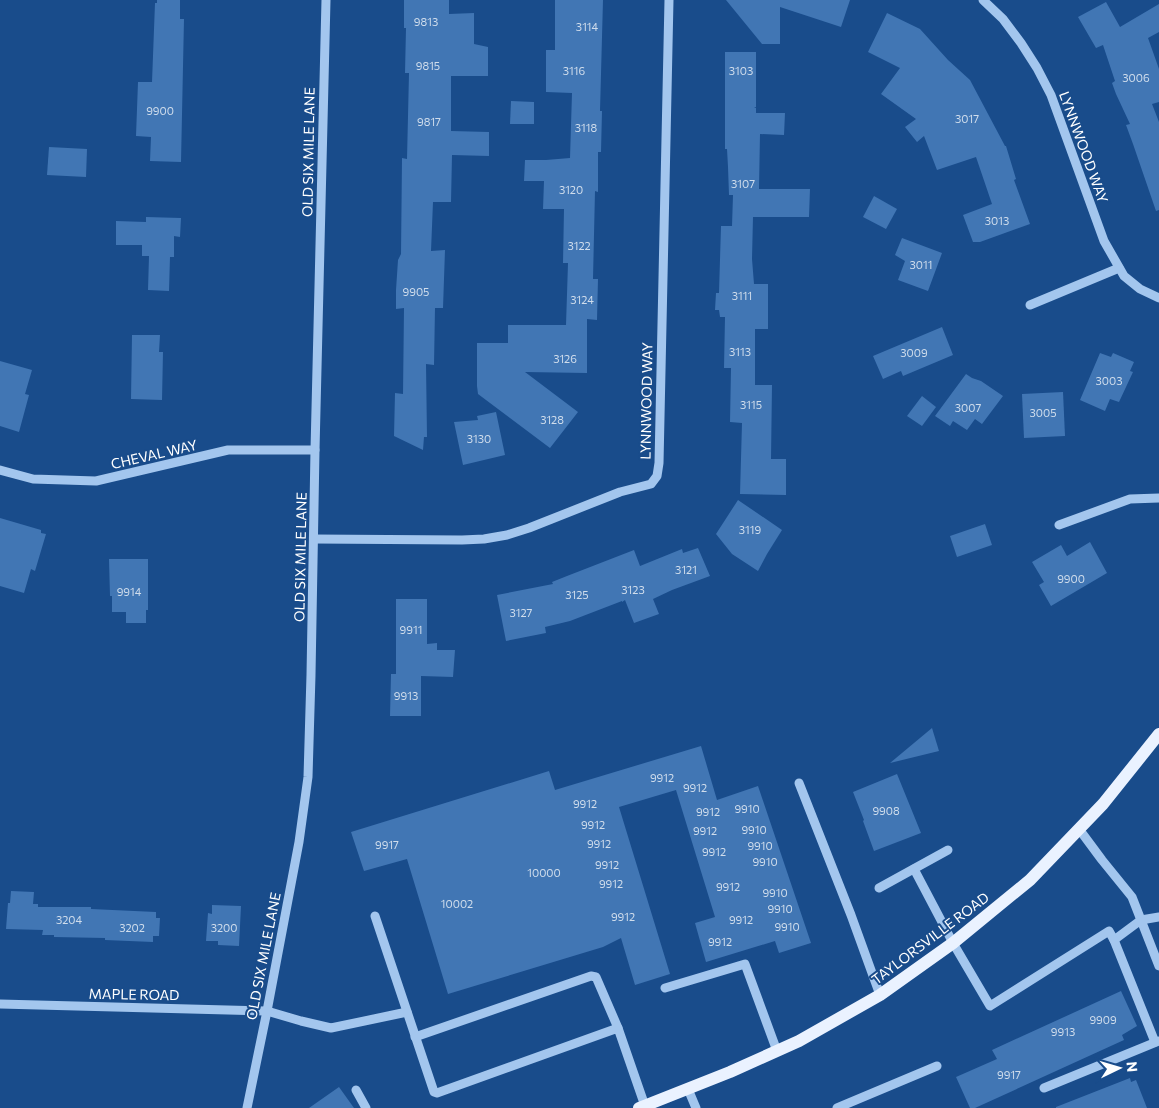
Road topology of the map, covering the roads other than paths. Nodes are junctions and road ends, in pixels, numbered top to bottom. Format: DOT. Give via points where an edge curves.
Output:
graph roads {
  1 [pos="326,0"];
  2 [pos="669,0"];
  3 [pos="984,0"];
  4 [pos="1119,268"];
  5 [pos="1159,298"];
  6 [pos="1030,305"];
  7 [pos="315,450"];
  8 [pos="0,470"];
  9 [pos="1159,498"];
  10 [pos="1058,525"];
  11 [pos="314,539"];
  12 [pos="1159,734"];
  13 [pos="799,783"];
  14 [pos="1079,829"];
  15 [pos="948,850"];
  16 [pos="914,869"];
  17 [pos="879,888"];
  18 [pos="374,916"];
  19 [pos="1159,917"];
  20 [pos="1141,920"];
  21 [pos="1114,940"];
  22 [pos="953,943"];
  23 [pos="1159,966"];
  24 [pos="665,988"];
  25 [pos="880,995"];
  26 [pos="0,1004"];
  27 [pos="267,1011"];
  28 [pos="407,1012"];
  29 [pos="618,1028"];
  30 [pos="415,1037"];
  31 [pos="1157,1042"];
  32 [pos="777,1050"];
  33 [pos="937,1066"];
  34 [pos="1044,1088"];
  35 [pos="688,1089"];
  36 [pos="356,1090"];
  37 [pos="642,1107"];
  38 [pos="247,1108"];
  39 [pos="366,1108"];
  40 [pos="696,1108"];
  41 [pos="838,1108"];
  1 -- 7 [label="street, OLD SIX MILE LANE"];
  2 -- 11 [label="street, LYNNWOOD WAY" via="657,476 651,484 620,492 507,535 462,540"];
  3 -- 4 [label="street, LYNNWOOD WAY" via="1038,68 1104,240"];
  4 -- 5 [label="street, LYNNWOOD WAY" via="1140,289"];
  4 -- 6 [label="street"];
  7 -- 8 [label="street, CHEVAL WAY" via="228,450 96,481 33,479"];
  7 -- 11 [label="street, OLD SIX MILE LANE"];
  9 -- 10 [label="street" via="1130,499"];
  11 -- 27 [label="street, OLD SIX MILE LANE" via="308,777"];
  12 -- 14 [label="main road, TAYLORSVILLE ROAD"];
  13 -- 25 [label="street"];
  14 -- 20 [label="street" via="1132,897"];
  14 -- 22 [label="main road, TAYLORSVILLE ROAD" via="1030,880"];
  15 -- 16 [label="street"];
  16 -- 17 [label="street"];
  16 -- 22 [label="street"];
  18 -- 28 [label="street"];
  19 -- 20 [label="street"];
  20 -- 21 [label="street"];
  20 -- 23 [label="street"];
  21 -- 22 [label="street" via="1109,931 990,1006"];
  21 -- 31 [label="street"];
  22 -- 25 [label="main road, TAYLORSVILLE ROAD"];
  24 -- 32 [label="street" via="745,964"];
  25 -- 32 [label="main road, TAYLORSVILLE ROAD"];
  26 -- 27 [label="street, MAPLE ROAD"];
  27 -- 28 [label="street, MAPLE ROAD" via="331,1028"];
  27 -- 38 [label="street, OLD SIX MILE LANE"];
  28 -- 30 [label="street"];
  29 -- 30 [label="street" via="596,977 591,976"];
  29 -- 30 [label="street" via="438,1093 432,1090"];
  29 -- 37 [label="street"];
  31 -- 34 [label="street"];
  32 -- 35 [label="main road, TAYLORSVILLE ROAD"];
  33 -- 41 [label="street"];
  35 -- 37 [label="main road, TAYLORSVILLE ROAD"];
  35 -- 40 [label="street"];
  36 -- 39 [label="street"];
}
